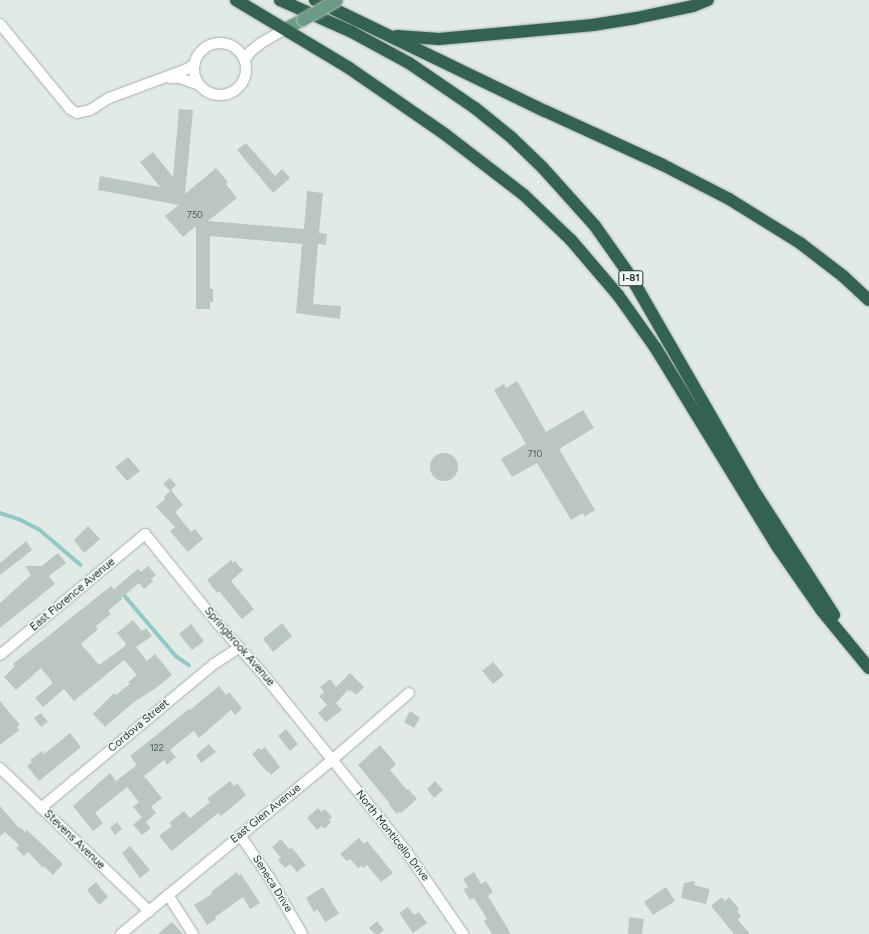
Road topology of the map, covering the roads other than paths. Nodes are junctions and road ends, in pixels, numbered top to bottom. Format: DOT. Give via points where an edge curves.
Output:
graph roads {
  1 [pos="236,0"];
  2 [pos="280,0"];
  3 [pos="315,0"];
  4 [pos="337,0"];
  5 [pos="708,0"];
  6 [pos="0,24"];
  7 [pos="285,29"];
  8 [pos="383,33"];
  9 [pos="261,43"];
  10 [pos="236,49"];
  11 [pos="244,60"];
  12 [pos="195,64"];
  13 [pos="164,77"];
  14 [pos="199,85"];
  15 [pos="869,300"];
  16 [pos="145,534"];
  17 [pos="239,648"];
  18 [pos="0,655"];
  19 [pos="869,666"];
  20 [pos="410,693"];
  21 [pos="332,760"];
  22 [pos="0,768"];
  23 [pos="41,808"];
  24 [pos="240,835"];
  25 [pos="168,895"];
  26 [pos="149,911"];
  27 [pos="461,933"];
  28 [pos="121,934"];
  29 [pos="193,934"];
  30 [pos="302,934"];
  1 -- 7 [label="highway"];
  2 -- 19 [label="highway, I-81" via="409,63 475,108 543,168 595,226 631,277 756,494"];
  3 -- 8 [label="highway"];
  4 -- 7 [label="main road, bridge"];
  5 -- 8 [label="highway" via="693,6 636,18 577,26 439,39 404,38"];
  6 -- 13 [label="street" via="70,109 77,113 90,110 109,98"];
  7 -- 9 [label="street"];
  7 -- 19 [label="highway" via="349,68 446,135 524,195 571,240 618,295 655,347 777,546 822,611"];
  8 -- 15 [label="highway" via="729,199 800,243"];
  9 -- 10 [label="street"];
  9 -- 11 [label="street"];
  10 -- 11 [label="street"];
  10 -- 12 [label="street" via="222,43 213,44 199,54"];
  11 -- 14 [label="street" via="246,75 242,84 229,94 217,95"];
  12 -- 13 [label="street"];
  12 -- 14 [label="street" via="195,77"];
  13 -- 14 [label="street" via="180,78"];
  16 -- 17 [label="street, Springbrook Avenue"];
  16 -- 18 [label="street, East Florence Avenue"];
  17 -- 21 [label="street, Springbrook Avenue"];
  17 -- 23 [label="street, Cordova Street" via="208,669"];
  20 -- 21 [label="street, East Glen Avenue"];
  21 -- 24 [label="street, East Glen Avenue"];
  21 -- 27 [label="street, North Monticello Drive" via="406,851"];
  22 -- 23 [label="street, Stevens Avenue"];
  23 -- 26 [label="street, Stevens Avenue"];
  24 -- 25 [label="street, East Glen Avenue"];
  24 -- 30 [label="street, Seneca Drive" via="269,877"];
  25 -- 26 [label="street, East Glen Avenue"];
  25 -- 29 [label="street"];
  26 -- 28 [label="street, East Glen Avenue"];
}
